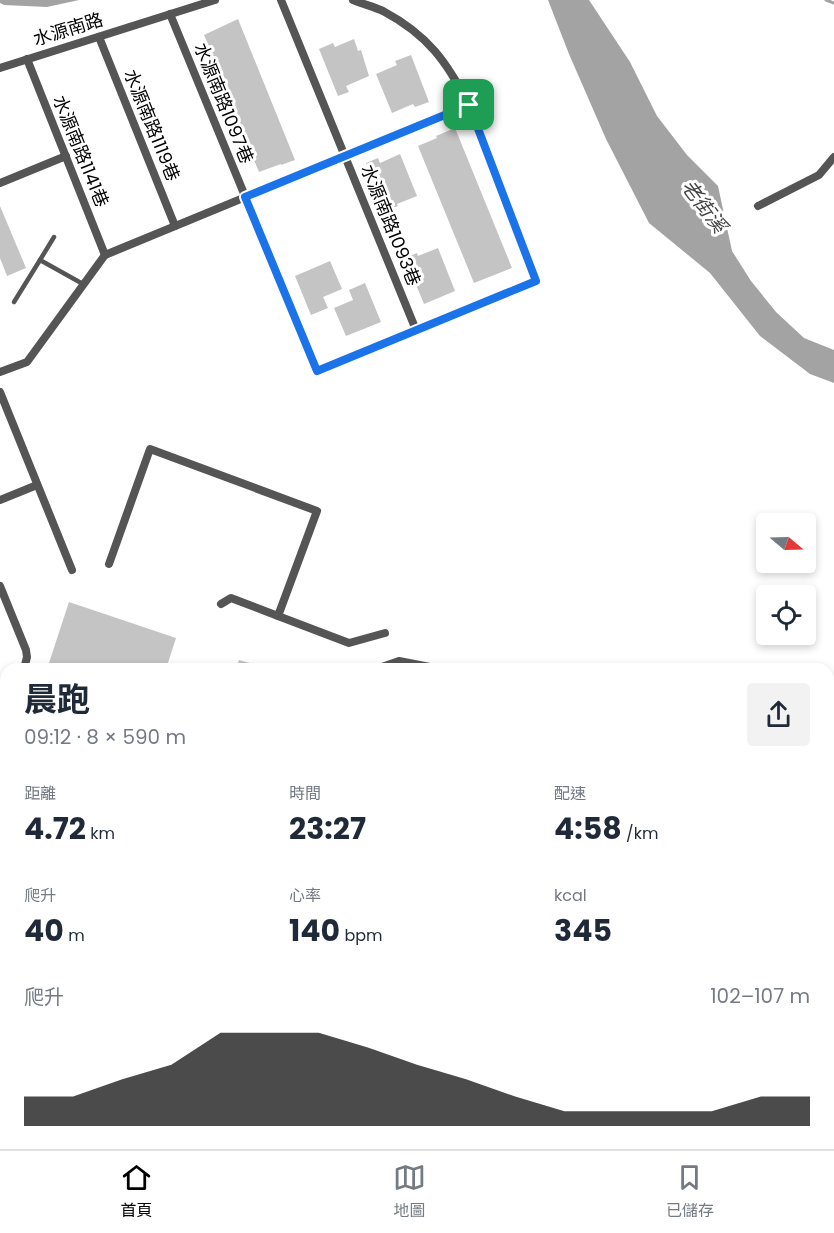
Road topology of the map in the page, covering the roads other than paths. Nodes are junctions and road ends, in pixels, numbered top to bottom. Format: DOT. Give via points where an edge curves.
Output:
graph roads {
  1 [pos="215,0"];
  2 [pos="281,0"];
  3 [pos="353,0"];
  4 [pos="170,15"];
  5 [pos="99,37"];
  6 [pos="27,59"];
  7 [pos="0,68"];
  8 [pos="469,105"];
  9 [pos="66,156"];
  10 [pos="345,156"];
  11 [pos="834,157"];
  12 [pos="0,183"];
  13 [pos="245,197"];
  14 [pos="758,206"];
  15 [pos="176,226"];
  16 [pos="54,237"];
  17 [pos="105,255"];
  18 [pos="40,260"];
  19 [pos="83,284"];
  20 [pos="14,302"];
  21 [pos="416,330"];
  22 [pos="0,372"];
  23 [pos="0,392"];
  24 [pos="38,485"];
  25 [pos="0,500"];
  26 [pos="109,564"];
  27 [pos="72,570"];
  28 [pos="0,586"];
  29 [pos="220,604"];
  30 [pos="278,616"];
  31 [pos="385,633"];
  32 [pos="26,663"];
  33 [pos="393,663"];
  34 [pos="409,663"];
  1 -- 4 [label="street, 水源南路"];
  2 -- 10 [label="street, 水源南路1093巷"];
  3 -- 8 [label="street" via="402,22 435,49"];
  4 -- 5 [label="street, 水源南路"];
  4 -- 13 [label="street, 水源南路1097巷"];
  5 -- 6 [label="street, 水源南路"];
  5 -- 15 [label="street, 水源南路1119巷"];
  6 -- 7 [label="street, 水源南路"];
  6 -- 9 [label="street, 水源南路1141巷"];
  8 -- 10 [label="street"];
  8 -- 21 [label="street" via="536,281"];
  9 -- 12 [label="street"];
  9 -- 17 [label="street, 水源南路1141巷"];
  10 -- 13 [label="street"];
  10 -- 21 [label="street, 水源南路1093巷"];
  11 -- 14 [label="street" via="819,175"];
  13 -- 15 [label="street"];
  13 -- 21 [label="street, 水源南路1097巷" via="317,371"];
  15 -- 17 [label="street"];
  16 -- 18 [label="lane"];
  17 -- 19 [label="street"];
  18 -- 19 [label="lane"];
  18 -- 20 [label="lane"];
  19 -- 22 [label="street" via="27,362"];
  23 -- 24 [label="street"];
  24 -- 25 [label="street"];
  24 -- 27 [label="street"];
  26 -- 30 [label="street" via="150,449 317,511"];
  28 -- 32 [label="street" via="26,650"];
  29 -- 30 [label="street" via="231,598"];
  30 -- 31 [label="street" via="349,643"];
  33 -- 34 [label="street"];
}
